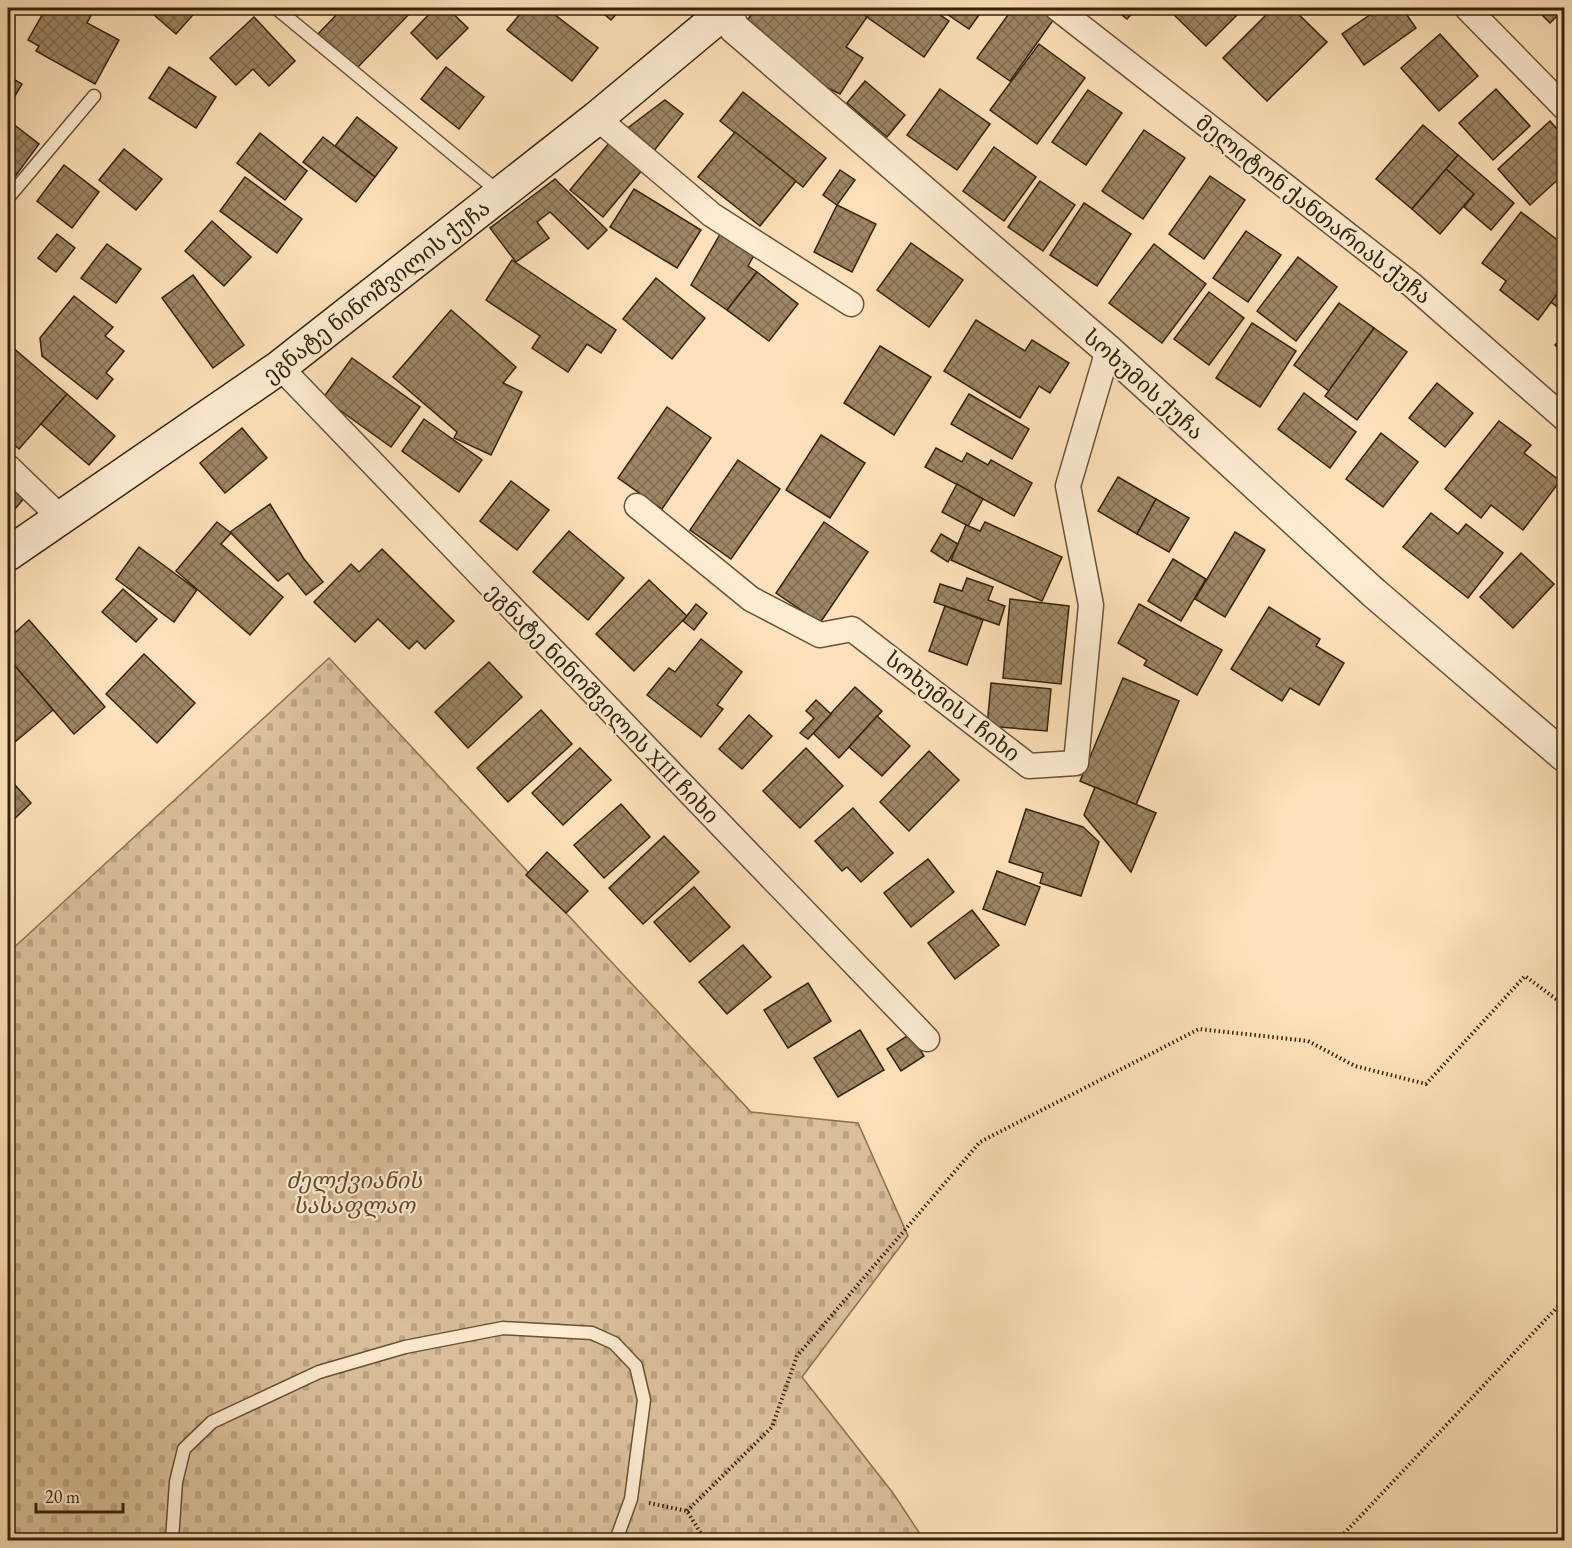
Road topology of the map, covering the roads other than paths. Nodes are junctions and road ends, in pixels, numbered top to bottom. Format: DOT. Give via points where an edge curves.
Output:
graph roads {
  1 [pos="276,8"];
  2 [pos="1057,8"];
  3 [pos="1467,8"];
  4 [pos="725,9"];
  5 [pos="94,96"];
  6 [pos="1564,107"];
  7 [pos="597,118"];
  8 [pos="501,193"];
  9 [pos="8,198"];
  10 [pos="851,304"];
  11 [pos="1108,350"];
  12 [pos="280,368"];
  13 [pos="1564,418"];
  14 [pos="8,466"];
  15 [pos="637,507"];
  16 [pos="61,518"];
  17 [pos="8,554"];
  18 [pos="1564,756"];
  19 [pos="927,1039"];
  20 [pos="172,1540"];
  21 [pos="616,1540"];
  1 -- 8 [label="lane"];
  2 -- 13 [label="street, მელიტონ ქანთარიას ქუჩა" via="1412,285"];
  3 -- 6 [label="street"];
  4 -- 7 [label="main road, ეგნატე ნინოშვილის ქუჩა"];
  4 -- 11 [label="street, სოხუმის ქუჩა" via="734,28"];
  5 -- 9 [label="lane"];
  7 -- 8 [label="main road, ეგნატე ნინოშვილის ქუჩა"];
  7 -- 10 [label="street" via="712,214"];
  8 -- 12 [label="main road, ეგნატე ნინოშვილის ქუჩა"];
  11 -- 15 [label="street, სოხუმის I ჩიხი" via="1068,486 1091,605 1076,763 1029,766 852,629 820,635 751,599"];
  11 -- 18 [label="street, სოხუმის ქუჩა" via="1374,593"];
  12 -- 16 [label="main road, ეგნატე ნინოშვილის ქუჩა"];
  12 -- 19 [label="street, ეგნატე ნინოშვილის XIII ჩიხი"];
  14 -- 16 [label="street"];
  16 -- 17 [label="main road, ეგნატე ნინოშვილის ქუჩა"];
  20 -- 21 [label="lane" via="176,1482 184,1449 212,1422 319,1372 405,1347 503,1328 592,1333 614,1342 636,1366 644,1400 631,1499"];
}
